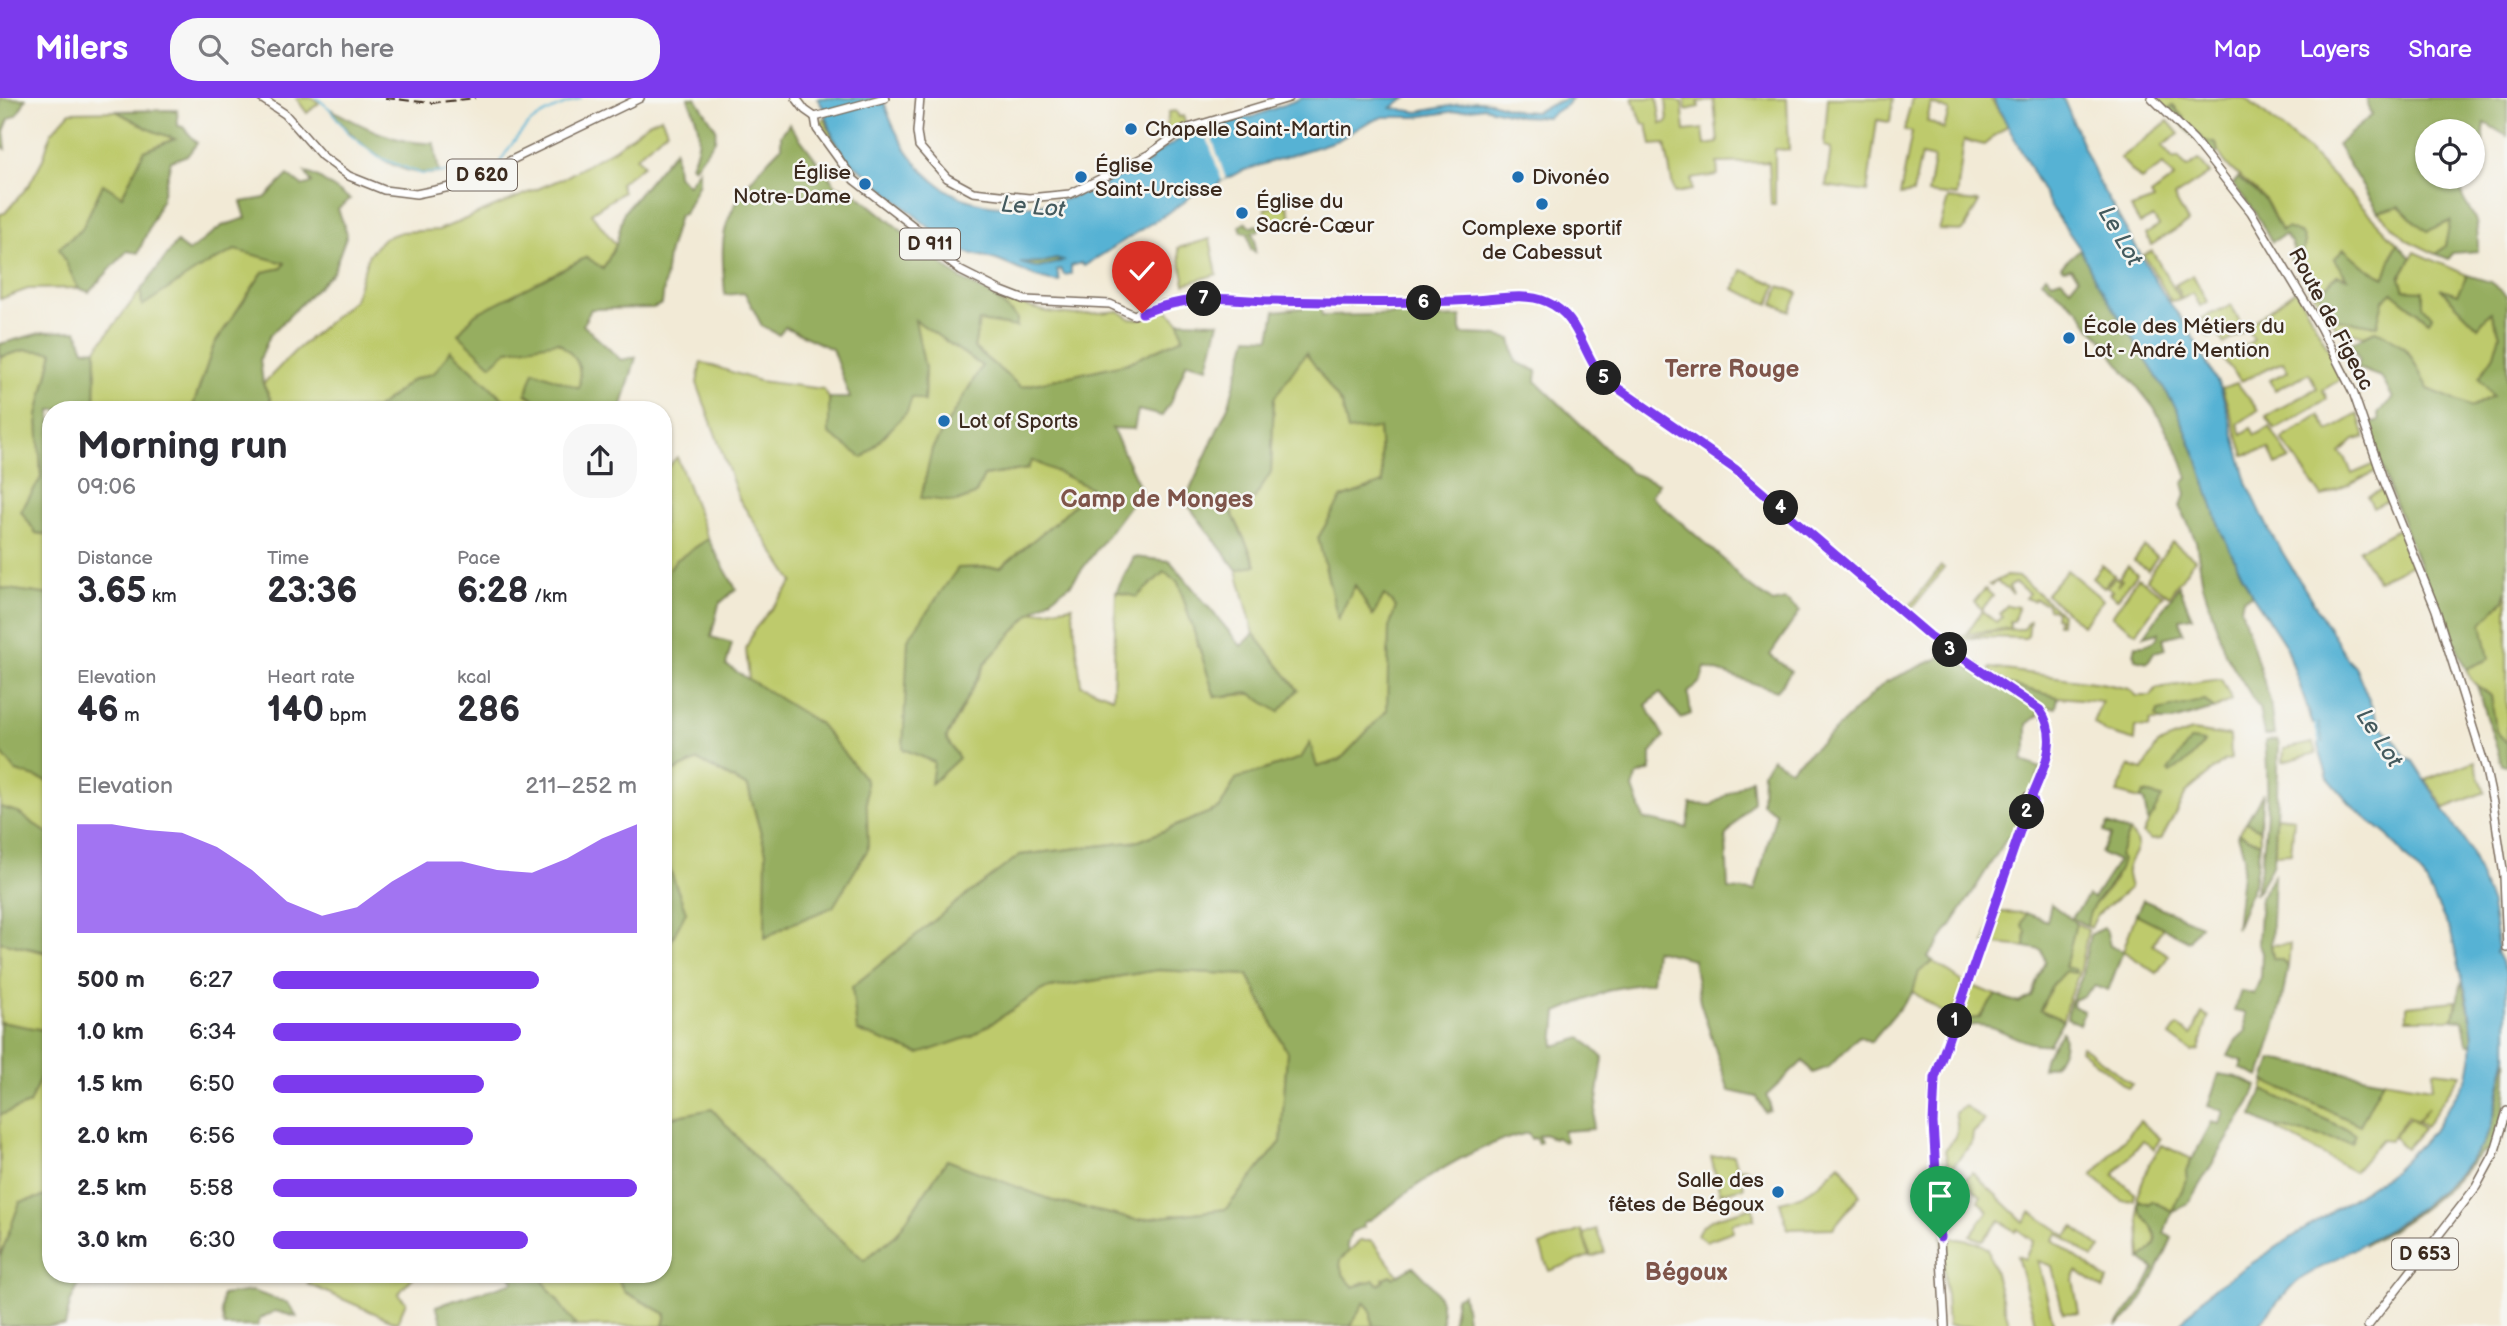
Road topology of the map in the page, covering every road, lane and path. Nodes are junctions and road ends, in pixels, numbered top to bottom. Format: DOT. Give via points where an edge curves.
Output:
graph roads {
  1 [pos="261,98"];
  2 [pos="640,98"];
  3 [pos="796,98"];
  4 [pos="885,98"];
  5 [pos="919,98"];
  6 [pos="1289,98"];
  7 [pos="2152,98"];
  8 [pos="819,116"];
  9 [pos="2507,948"];
  10 [pos="2507,1111"];
  11 [pos="2371,1323"];
  12 [pos="1945,1326"];
  1 -- 2 [label="main road, D 620" via="285,114 320,154 349,176 401,194 460,185"];
  3 -- 8 [label="main road" via="805,110"];
  4 -- 8 [label="main road"];
  5 -- 6 [label="main road" via="919,146 947,178 973,192 1027,198 1065,195 1148,155 1185,129"];
  7 -- 9 [label="main road, Route de Figeac" via="2235,190 2320,327 2353,392 2427,588 2485,766 2504,876"];
  8 -- 12 [label="main road, D 911" via="817,129 854,180 917,229 952,265 1025,300 1110,304 1138,314 1170,303 1215,299 1414,303 1536,298 1555,306 1571,319 1606,380 1735,469 1901,613 2043,714 2050,742 2046,761 1933,1089"];
  10 -- 11 [label="main road, D 653" via="2494,1154 2476,1187"];
}
